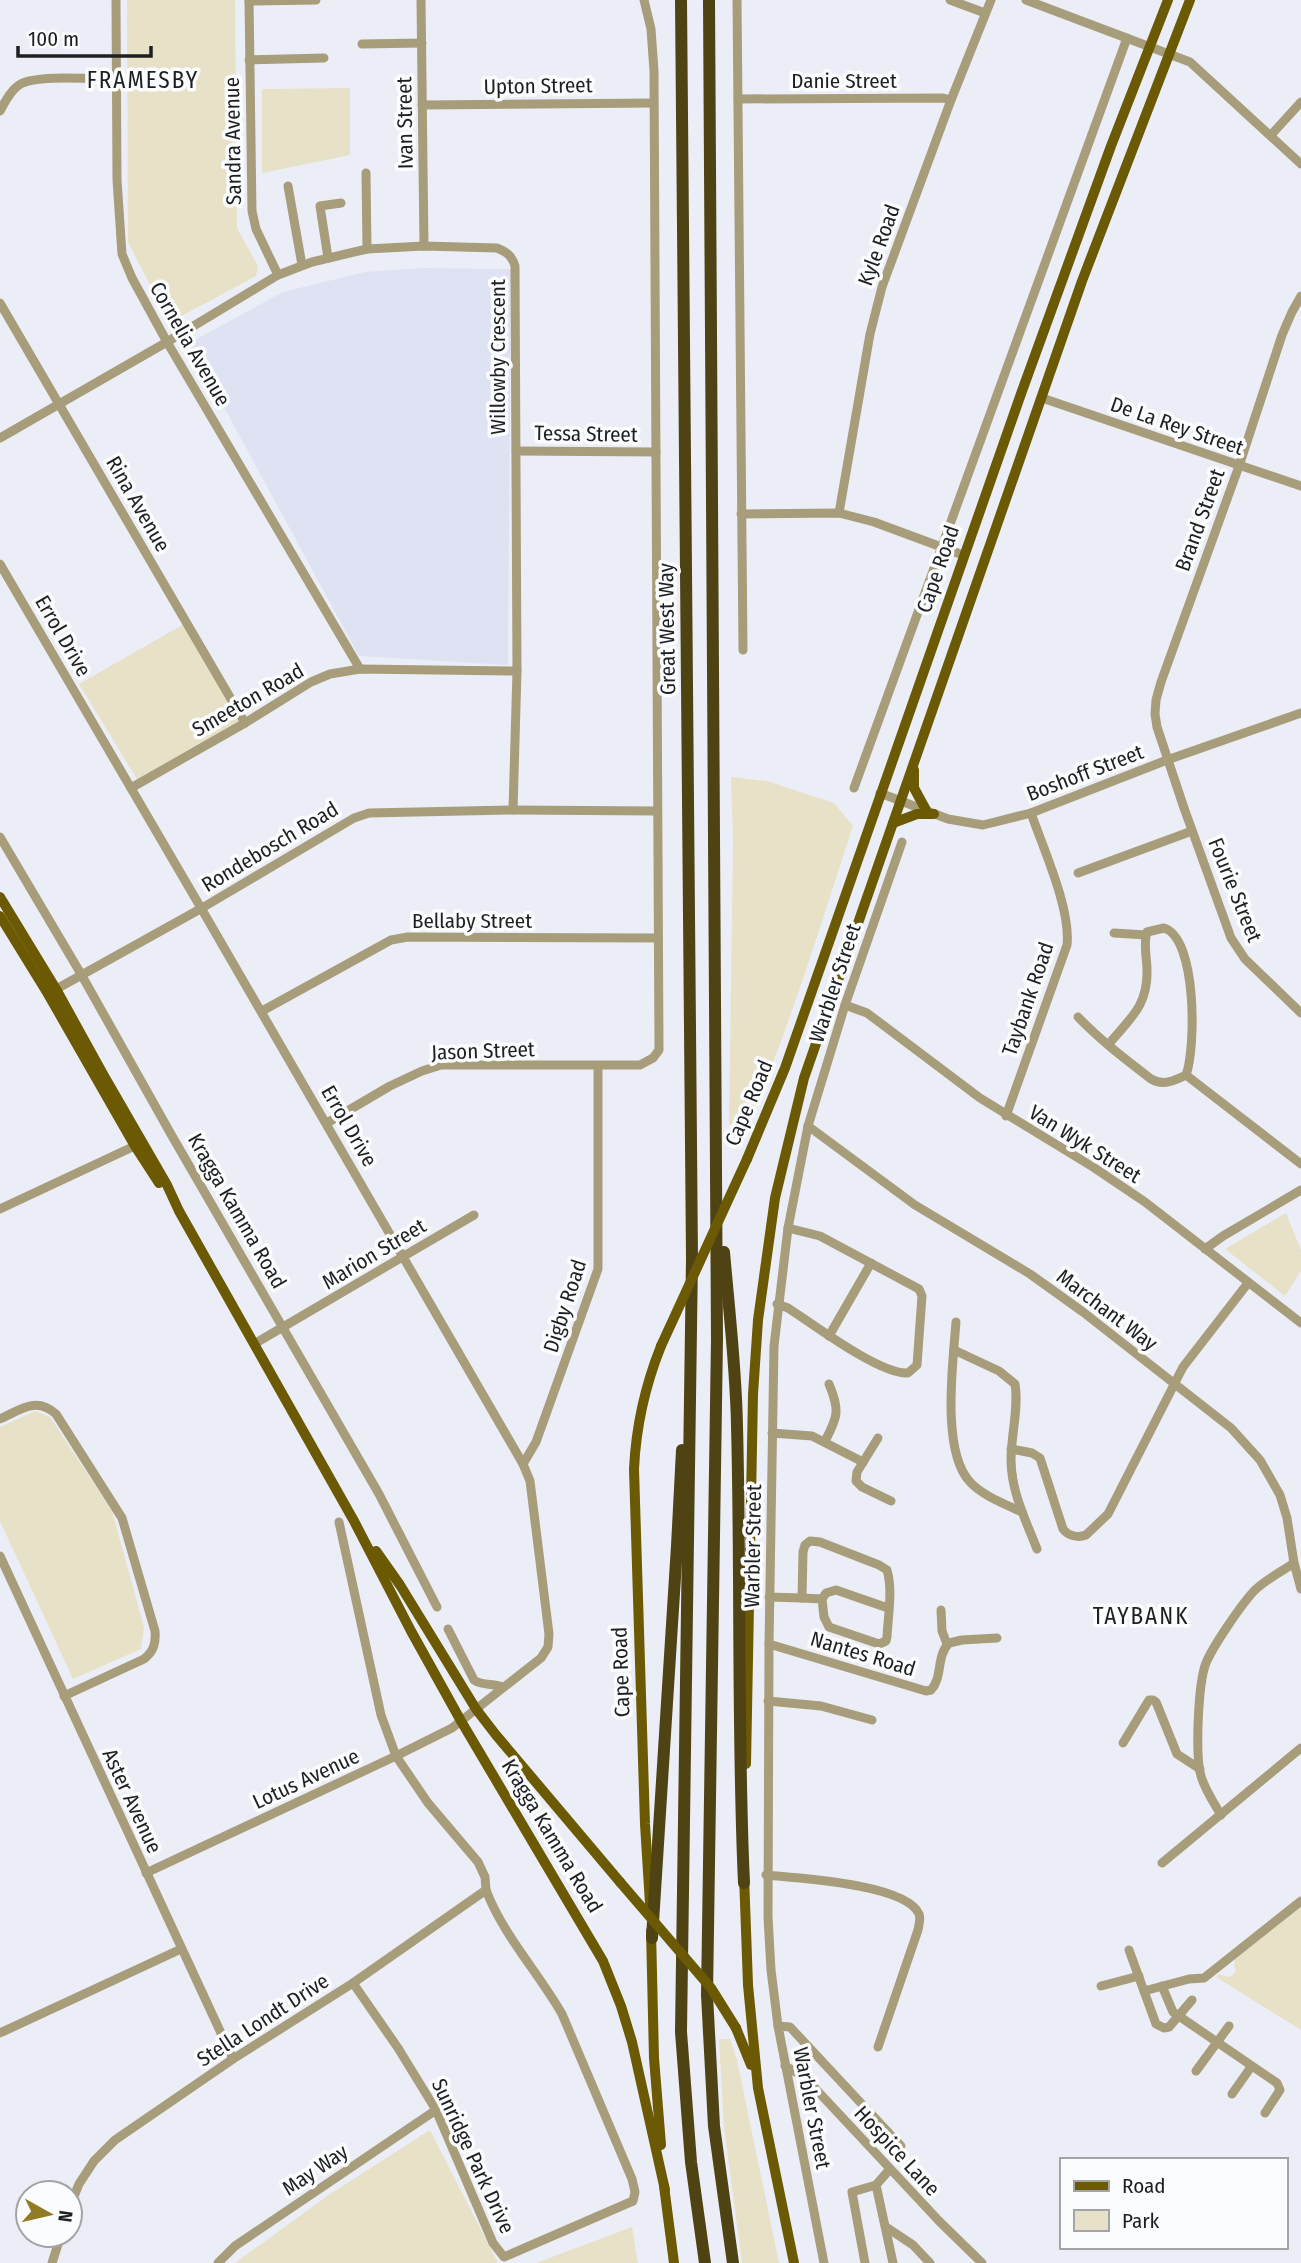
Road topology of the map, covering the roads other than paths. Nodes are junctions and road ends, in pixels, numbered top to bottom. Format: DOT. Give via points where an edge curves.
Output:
graph roads {
  1 [pos="116,0"];
  2 [pos="316,0"];
  3 [pos="421,0"];
  4 [pos="644,0"];
  5 [pos="681,0"];
  6 [pos="709,0"];
  7 [pos="715,0"];
  8 [pos="737,0"];
  9 [pos="950,0"];
  10 [pos="991,0"];
  11 [pos="1026,0"];
  12 [pos="1168,0"];
  13 [pos="1190,0"];
  14 [pos="249,1"];
  15 [pos="985,13"];
  16 [pos="1127,38"];
  17 [pos="422,43"];
  18 [pos="362,44"];
  19 [pos="1149,45"];
  20 [pos="1169,52"];
  21 [pos="324,58"];
  22 [pos="249,60"];
  23 [pos="117,79"];
  24 [pos="738,99"];
  25 [pos="951,100"];
  26 [pos="1301,102"];
  27 [pos="653,103"];
  28 [pos="422,105"];
  29 [pos="0,111"];
  30 [pos="711,130"];
  31 [pos="1271,135"];
  32 [pos="1301,164"];
  33 [pos="366,173"];
  34 [pos="288,186"];
  35 [pos="341,203"];
  36 [pos="424,246"];
  37 [pos="367,249"];
  38 [pos="328,258"];
  39 [pos="302,265"];
  40 [pos="278,275"];
  41 [pos="1301,296"];
  42 [pos="0,303"];
  43 [pos="167,342"];
  44 [pos="1042,398"];
  45 [pos="58,404"];
  46 [pos="0,438"];
  47 [pos="516,451"];
  48 [pos="656,452"];
  49 [pos="1239,466"];
  50 [pos="1301,486"];
  51 [pos="839,513"];
  52 [pos="741,514"];
  53 [pos="941,548"];
  54 [pos="963,555"];
  55 [pos="0,564"];
  56 [pos="743,650"];
  57 [pos="360,669"];
  58 [pos="517,671"];
  59 [pos="1301,713"];
  60 [pos="245,723"];
  61 [pos="914,760"];
  62 [pos="1167,760"];
  63 [pos="131,788"];
  64 [pos="854,788"];
  65 [pos="880,793"];
  66 [pos="900,800"];
  67 [pos="513,810"];
  68 [pos="656,811"];
  69 [pos="930,812"];
  70 [pos="1031,813"];
  71 [pos="892,823"];
  72 [pos="1192,831"];
  73 [pos="0,837"];
  74 [pos="902,842"];
  75 [pos="1078,873"];
  76 [pos="1,903"];
  77 [pos="202,908"];
  78 [pos="0,916"];
  79 [pos="1114,933"];
  80 [pos="1146,935"];
  81 [pos="658,938"];
  82 [pos="82,974"];
  83 [pos="52,991"];
  84 [pos="845,1005"];
  85 [pos="262,1011"];
  86 [pos="1301,1013"];
  87 [pos="1078,1017"];
  88 [pos="1108,1045"];
  89 [pos="653,1058"];
  90 [pos="598,1066"];
  91 [pos="1186,1075"];
  92 [pos="1006,1116"];
  93 [pos="327,1123"];
  94 [pos="808,1126"];
  95 [pos="139,1144"];
  96 [pos="1301,1164"];
  97 [pos="716,1175"];
  98 [pos="1301,1190"];
  99 [pos="0,1209"];
  100 [pos="474,1215"];
  101 [pos="788,1228"];
  102 [pos="1205,1249"];
  103 [pos="402,1258"];
  104 [pos="692,1258"];
  105 [pos="870,1263"];
  106 [pos="1248,1283"];
  107 [pos="778,1304"];
  108 [pos="956,1322"];
  109 [pos="1301,1323"];
  110 [pos="282,1328"];
  111 [pos="830,1336"];
  112 [pos="254,1343"];
  113 [pos="954,1350"];
  114 [pos="1174,1382"];
  115 [pos="829,1384"];
  116 [pos="0,1419"];
  117 [pos="772,1433"];
  118 [pos="878,1438"];
  119 [pos="825,1441"];
  120 [pos="1011,1449"];
  121 [pos="863,1462"];
  122 [pos="523,1464"];
  123 [pos="891,1502"];
  124 [pos="1022,1512"];
  125 [pos="354,1521"];
  126 [pos="339,1522"];
  127 [pos="1037,1549"];
  128 [pos="0,1556"];
  129 [pos="1294,1563"];
  130 [pos="3,1571"];
  131 [pos="1301,1589"];
  132 [pos="769,1597"];
  133 [pos="802,1598"];
  134 [pos="822,1599"];
  135 [pos="437,1607"];
  136 [pos="888,1608"];
  137 [pos="941,1610"];
  138 [pos="448,1629"];
  139 [pos="997,1638"];
  140 [pos="769,1644"];
  141 [pos="947,1644"];
  142 [pos="503,1687"];
  143 [pos="64,1696"];
  144 [pos="768,1701"];
  145 [pos="476,1709"];
  146 [pos="872,1720"];
  147 [pos="461,1721"];
  148 [pos="1123,1743"];
  149 [pos="1301,1748"];
  150 [pos="396,1756"];
  151 [pos="1200,1769"];
  152 [pos="1220,1815"];
  153 [pos="1162,1863"];
  154 [pos="146,1873"];
  155 [pos="766,1875"];
  156 [pos="744,1882"];
  157 [pos="486,1890"];
  158 [pos="1301,1901"];
  159 [pos="652,1938"];
  160 [pos="181,1948"];
  161 [pos="1129,1950"];
  162 [pos="1139,1976"];
  163 [pos="353,1983"];
  164 [pos="1101,1986"];
  165 [pos="1162,1986"];
  166 [pos="1144,1991"];
  167 [pos="1192,2000"];
  168 [pos="1178,2016"];
  169 [pos="778,2026"];
  170 [pos="1229,2026"];
  171 [pos="1,2030"];
  172 [pos="1216,2043"];
  173 [pos="878,2047"];
  174 [pos="233,2059"];
  175 [pos="785,2066"];
  176 [pos="1251,2067"];
  177 [pos="1196,2071"];
  178 [pos="758,2088"];
  179 [pos="1232,2094"];
  180 [pos="436,2110"];
  181 [pos="1265,2113"];
  182 [pos="901,2146"];
  183 [pos="890,2169"];
  184 [pos="82,2179"];
  185 [pos="876,2185"];
  186 [pos="665,2190"];
  187 [pos="886,2227"];
  188 [pos="218,2263"];
  189 [pos="674,2263"];
  190 [pos="705,2263"];
  191 [pos="733,2263"];
  192 [pos="794,2263"];
  193 [pos="824,2263"];
  194 [pos="865,2263"];
  195 [pos="893,2263"];
  196 [pos="930,2263"];
  197 [pos="982,2263"];
  1 -- 23 [label="street, Cornelia Avenue"];
  2 -- 14 [label="street"];
  3 -- 17 [label="street, Ivan Street"];
  4 -- 27 [label="street, Great West Way" via="652,29"];
  5 -- 104 [label="highway, Great West Way"];
  6 -- 30 [label="highway"];
  7 -- 30 [label="highway"];
  8 -- 24 [label="street"];
  9 -- 15 [label="street"];
  10 -- 15 [label="street, Kyle Road"];
  11 -- 16 [label="street"];
  12 -- 19 [label="main road, Cape Road"];
  13 -- 20 [label="main road, Cape Road"];
  14 -- 22 [label="street, Sandra Avenue"];
  15 -- 25 [label="street, Kyle Road"];
  16 -- 19 [label="street"];
  16 -- 53 [label="street, Cape Road"];
  17 -- 18 [label="street"];
  17 -- 28 [label="street, Ivan Street"];
  19 -- 20 [label="street"];
  19 -- 54 [label="main road, Cape Road"];
  20 -- 31 [label="street" via="1199,68"];
  20 -- 44 [label="main road, Cape Road"];
  21 -- 22 [label="street"];
  22 -- 40 [label="street, Sandra Avenue" via="251,211"];
  23 -- 29 [label="street" via="32,79 12,90"];
  23 -- 43 [label="street, Cornelia Avenue" via="122,254"];
  24 -- 25 [label="street, Danie Street"];
  24 -- 52 [label="street"];
  25 -- 51 [label="street, Kyle Road" via="876,309"];
  26 -- 31 [label="street"];
  27 -- 28 [label="street, Upton Street"];
  27 -- 48 [label="street, Great West Way"];
  28 -- 36 [label="street, Ivan Street"];
  30 -- 97 [label="highway"];
  31 -- 32 [label="street"];
  33 -- 37 [label="street"];
  34 -- 39 [label="street"];
  35 -- 38 [label="street" via="320,206"];
  36 -- 37 [label="street, Willowby Crescent"];
  36 -- 47 [label="street, Willowby Crescent" via="497,248 513,260"];
  37 -- 38 [label="street, Willowby Crescent"];
  38 -- 39 [label="street, Willowby Crescent"];
  39 -- 40 [label="street, Willowby Crescent"];
  40 -- 43 [label="street, Willowby Crescent"];
  41 -- 49 [label="street, Brand Street" via="1282,335"];
  42 -- 45 [label="street, Rina Avenue"];
  43 -- 45 [label="street, Willowby Crescent"];
  43 -- 57 [label="street, Cornelia Avenue"];
  44 -- 49 [label="street, De La Rey Street"];
  44 -- 61 [label="main road, Cape Road"];
  45 -- 46 [label="street, Willowby Crescent"];
  45 -- 60 [label="street, Rina Avenue"];
  47 -- 48 [label="street, Tessa Street"];
  47 -- 58 [label="street, Willowby Crescent"];
  48 -- 68 [label="street, Great West Way"];
  49 -- 50 [label="street, De La Rey Street"];
  49 -- 62 [label="street, Brand Street" via="1156,701 1157,727"];
  51 -- 52 [label="street"];
  51 -- 53 [label="street"];
  52 -- 56 [label="street"];
  53 -- 54 [label="street"];
  53 -- 64 [label="street, Cape Road"];
  54 -- 65 [label="main road, Cape Road"];
  55 -- 63 [label="street, Errol Drive"];
  57 -- 58 [label="street, Smeeton Road"];
  57 -- 60 [label="street, Smeeton Road" via="311,682"];
  58 -- 67 [label="street, Willowby Crescent"];
  59 -- 62 [label="street, Boshoff Street"];
  60 -- 63 [label="street, Smeeton Road"];
  61 -- 66 [label="main road, Cape Road"];
  61 -- 69 [label="main road" via="914,788"];
  62 -- 70 [label="street, Boshoff Street"];
  62 -- 72 [label="street, Fourie Street"];
  63 -- 77 [label="street, Errol Drive"];
  65 -- 66 [label="street, Boshoff Street"];
  65 -- 159 [label="main road, Cape Road, bridge" via="781,1079 661,1346 640,1412 634,1469"];
  66 -- 69 [label="street, Boshoff Street"];
  66 -- 71 [label="main road, Cape Road"];
  67 -- 68 [label="street, Rondebosch Road"];
  67 -- 77 [label="street, Rondebosch Road" via="369,813"];
  68 -- 81 [label="street, Great West Way"];
  69 -- 70 [label="street, Boshoff Street" via="975,825"];
  69 -- 71 [label="main road"];
  70 -- 92 [label="street, Taybank Road" via="1063,905 1068,934"];
  71 -- 156 [label="main road, Cape Road" via="801,1090 765,1259 754,1382"];
  72 -- 75 [label="street"];
  72 -- 86 [label="street, Fourie Street" via="1238,949"];
  73 -- 82 [label="street, Kragga Kamma Road"];
  74 -- 84 [label="street, Warbler Street"];
  76 -- 83 [label="main road, Kragga Kamma Road"];
  77 -- 82 [label="street, Rondebosch Road"];
  77 -- 85 [label="street, Errol Drive"];
  78 -- 83 [label="main road, Kragga Kamma Road"];
  79 -- 80 [label="street"];
  80 -- 88 [label="street" via="1144,998"];
  80 -- 91 [label="street" via="1167,928 1183,953 1193,1037"];
  81 -- 85 [label="street, Bellaby Street" via="391,940"];
  81 -- 89 [label="street, Great West Way" via="660,1043"];
  82 -- 83 [label="street, Rondebosch Road"];
  82 -- 110 [label="street, Kragga Kamma Road"];
  83 -- 95 [label="main road, Kragga Kamma Road"];
  84 -- 92 [label="street, Van Wyk Street" via="867,1013"];
  84 -- 94 [label="street, Warbler Street"];
  85 -- 93 [label="street, Errol Drive"];
  87 -- 88 [label="street"];
  88 -- 91 [label="street" via="1156,1082"];
  89 -- 90 [label="street, Jason Street" via="640,1065"];
  90 -- 93 [label="street, Jason Street" via="433,1067"];
  90 -- 122 [label="street, Digby Road" via="598,1269 536,1442"];
  91 -- 96 [label="street"];
  92 -- 102 [label="street, Van Wyk Street" via="1112,1179"];
  93 -- 103 [label="street, Errol Drive"];
  94 -- 101 [label="street, Warbler Street"];
  94 -- 114 [label="street, Marchant Way" via="915,1205 1030,1274"];
  95 -- 99 [label="street"];
  95 -- 112 [label="main road, Kragga Kamma Road"];
  97 -- 156 [label="highway" via="737,1425"];
  97 -- 191 [label="highway" via="707,1995 715,2134"];
  98 -- 102 [label="street"];
  100 -- 103 [label="street, Marion Street"];
  101 -- 105 [label="street" via="814,1233"];
  101 -- 107 [label="street, Warbler Street"];
  102 -- 106 [label="street, Van Wyk Street"];
  103 -- 110 [label="street, Marion Street"];
  103 -- 122 [label="street, Errol Drive"];
  104 -- 159 [label="highway"];
  104 -- 190 [label="highway" via="681,2032"];
  105 -- 111 [label="street"];
  105 -- 111 [label="street" via="921,1292 915,1368 897,1372"];
  106 -- 109 [label="street, Van Wyk Street"];
  106 -- 114 [label="street"];
  107 -- 111 [label="street"];
  107 -- 117 [label="street, Warbler Street"];
  108 -- 113 [label="street"];
  110 -- 112 [label="street, Marion Street"];
  110 -- 135 [label="street, Kragga Kamma Road" via="379,1494"];
  112 -- 125 [label="main road, Kragga Kamma Road"];
  113 -- 120 [label="street" via="1015,1384"];
  113 -- 124 [label="street" via="951,1409 958,1463 972,1485"];
  114 -- 120 [label="street" via="1108,1514 1086,1535 1066,1533 1040,1458"];
  114 -- 129 [label="street, Marchant Way" via="1231,1428 1260,1460 1280,1495"];
  115 -- 119 [label="street" via="837,1416"];
  116 -- 143 [label="street" via="32,1405 44,1405 56,1414 122,1518 156,1631 156,1644 145,1659"];
  117 -- 119 [label="street"];
  117 -- 132 [label="street, Warbler Street"];
  118 -- 121 [label="street"];
  119 -- 121 [label="street"];
  120 -- 124 [label="street" via="1012,1477"];
  121 -- 123 [label="street" via="856,1477 858,1485"];
  122 -- 142 [label="street, Errol Drive" via="530,1481 549,1641 541,1658"];
  124 -- 127 [label="street"];
  125 -- 145 [label="main road, Kragga Kamma Road"];
  125 -- 147 [label="main road, Kragga Kamma Road"];
  126 -- 150 [label="street" via="376,1696"];
  128 -- 130 [label="street, Aster Avenue"];
  129 -- 131 [label="street, Marchant Way"];
  129 -- 151 [label="street" via="1254,1592 1206,1665 1200,1704"];
  130 -- 143 [label="street, Aster Avenue"];
  132 -- 133 [label="street"];
  132 -- 140 [label="street, Warbler Street"];
  133 -- 134 [label="street"];
  133 -- 136 [label="street" via="803,1552 814,1540 884,1567"];
  134 -- 136 [label="street" via="836,1590"];
  134 -- 136 [label="street" via="830,1627 879,1644 887,1637"];
  137 -- 141 [label="street"];
  138 -- 142 [label="street" via="474,1679"];
  139 -- 141 [label="street"];
  140 -- 141 [label="street, Nantes Road" via="929,1691"];
  140 -- 144 [label="street, Warbler Street"];
  142 -- 145 [label="street, Errol Drive"];
  143 -- 154 [label="street, Aster Avenue"];
  144 -- 146 [label="street" via="821,1706"];
  144 -- 155 [label="street, Warbler Street"];
  145 -- 147 [label="street, Lotus Avenue"];
  145 -- 178 [label="main road, Kragga Kamma Road, bridge" via="710,1988 736,2028"];
  147 -- 150 [label="street, Lotus Avenue"];
  147 -- 186 [label="main road, Kragga Kamma Road" via="613,1983 635,2054"];
  148 -- 151 [label="street" via="1153,1699 1177,1754"];
  149 -- 152 [label="street"];
  150 -- 154 [label="street, Lotus Avenue"];
  150 -- 157 [label="street" via="478,1862"];
  151 -- 152 [label="street"];
  152 -- 153 [label="street"];
  154 -- 160 [label="street, Aster Avenue"];
  155 -- 169 [label="street, Warbler Street"];
  155 -- 173 [label="street" via="888,1892 919,1912 918,1930"];
  156 -- 178 [label="main road, Cape Road" via="748,1997"];
  157 -- 163 [label="street, Stella Londt Drive"];
  157 -- 180 [label="street, Sunridge Park Drive" via="562,2014 622,2153 635,2196 629,2203 504,2257 493,2243"];
  158 -- 165 [label="street" via="1205,1978"];
  159 -- 186 [label="main road, Cape Road" via="654,2058"];
  160 -- 171 [label="street"];
  160 -- 174 [label="street, Aster Avenue"];
  161 -- 162 [label="street"];
  162 -- 164 [label="street"];
  162 -- 166 [label="street"];
  163 -- 174 [label="street, Stella Londt Drive"];
  163 -- 180 [label="street, Sunridge Park Drive"];
  165 -- 166 [label="street"];
  165 -- 168 [label="street" via="1170,2009"];
  166 -- 168 [label="street" via="1159,2027 1169,2027"];
  167 -- 168 [label="street"];
  168 -- 172 [label="street"];
  169 -- 175 [label="street, Warbler Street"];
  169 -- 182 [label="street" via="790,2027"];
  170 -- 172 [label="street"];
  172 -- 176 [label="street"];
  172 -- 177 [label="street"];
  174 -- 184 [label="street, Stella Londt Drive" via="115,2140"];
  175 -- 183 [label="street, Hospice Lane" via="811,2084"];
  175 -- 193 [label="street, Warbler Street"];
  176 -- 179 [label="street"];
  176 -- 181 [label="street" via="1280,2090"];
  178 -- 192 [label="main road, Cape Road"];
  180 -- 188 [label="street, May Way" via="235,2246"];
  183 -- 185 [label="street"];
  183 -- 197 [label="street, Hospice Lane"];
  185 -- 187 [label="street"];
  185 -- 194 [label="street" via="852,2192"];
  186 -- 189 [label="main road, Cape Road"];
  187 -- 195 [label="street"];
  187 -- 196 [label="street" via="910,2242"];
}
